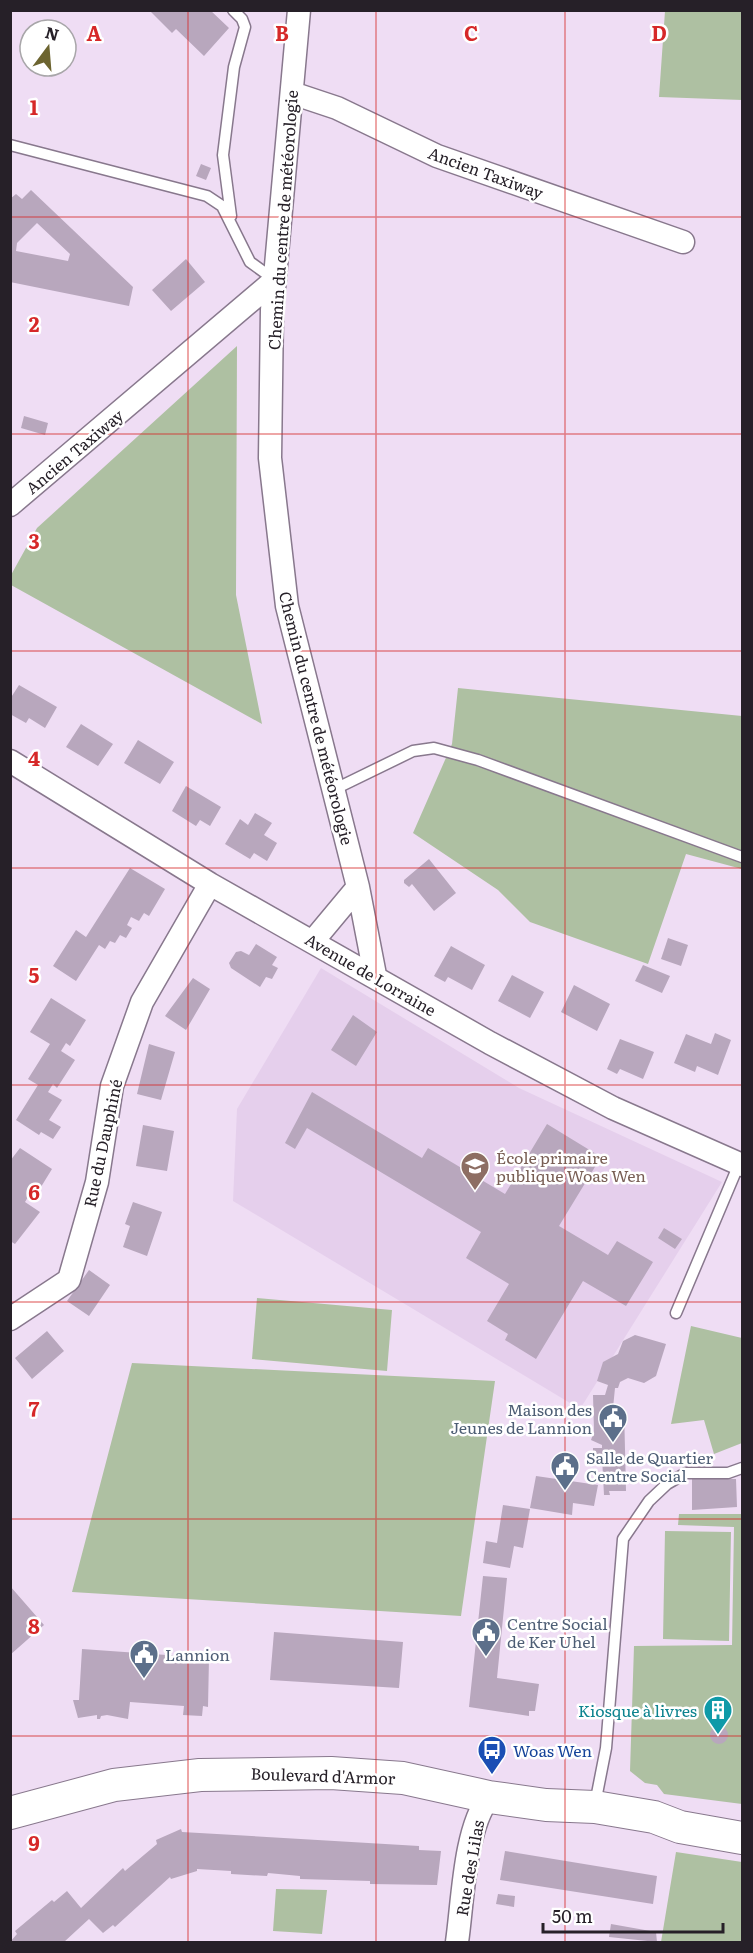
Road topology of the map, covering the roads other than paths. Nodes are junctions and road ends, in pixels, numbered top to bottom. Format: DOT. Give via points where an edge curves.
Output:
graph roads {
  1 [pos="233,10"];
  2 [pos="299,10"];
  3 [pos="292,93"];
  4 [pos="10,145"];
  5 [pos="232,222"];
  6 [pos="683,242"];
  7 [pos="275,280"];
  8 [pos="10,504"];
  9 [pos="10,761"];
  10 [pos="333,790"];
  11 [pos="742,857"];
  12 [pos="210,884"];
  13 [pos="358,887"];
  14 [pos="313,941"];
  15 [pos="375,975"];
  16 [pos="741,1165"];
  17 [pos="676,1313"];
  18 [pos="10,1319"];
  19 [pos="742,1468"];
  20 [pos="489,1797"];
  21 [pos="12,1805"];
  22 [pos="595,1807"];
  23 [pos="742,1838"];
  24 [pos="457,1942"];
  1 -- 5 [label="lane" via="245,27 234,68 223,155"];
  2 -- 3 [label="street, Chemin du centre de météorologie"];
  3 -- 6 [label="street, Ancien Taxiway" via="337,108 438,156"];
  3 -- 7 [label="street, Chemin du centre de météorologie"];
  4 -- 5 [label="lane" via="207,196 222,206"];
  5 -- 7 [label="lane" via="250,262"];
  7 -- 8 [label="street, Ancien Taxiway"];
  7 -- 10 [label="street, Chemin du centre de météorologie" via="270,458 285,594"];
  9 -- 12 [label="street, Avenue de Lorraine"];
  10 -- 11 [label="lane" via="413,751 434,748 478,760"];
  10 -- 13 [label="street, Chemin du centre de météorologie"];
  12 -- 14 [label="street, Avenue de Lorraine"];
  12 -- 18 [label="street, Rue du Dauphiné" via="142,1002 112,1086 97,1182 69,1280"];
  13 -- 14 [label="street"];
  13 -- 15 [label="street, Chemin du centre de météorologie"];
  14 -- 15 [label="street, Avenue de Lorraine"];
  15 -- 16 [label="street, Avenue de Lorraine" via="490,1043 614,1108"];
  16 -- 17 [label="lane"];
  19 -- 22 [label="lane" via="728,1473 686,1473 667,1484 642,1510 623,1539 606,1748"];
  20 -- 21 [label="main road, Boulevard d'Armor" via="403,1778 249,1773 114,1785"];
  20 -- 22 [label="main road, Boulevard d'Armor"];
  20 -- 24 [label="street, Rue des Lilas" via="479,1810 472,1832"];
  22 -- 23 [label="main road, Boulevard d'Armor"];
}
